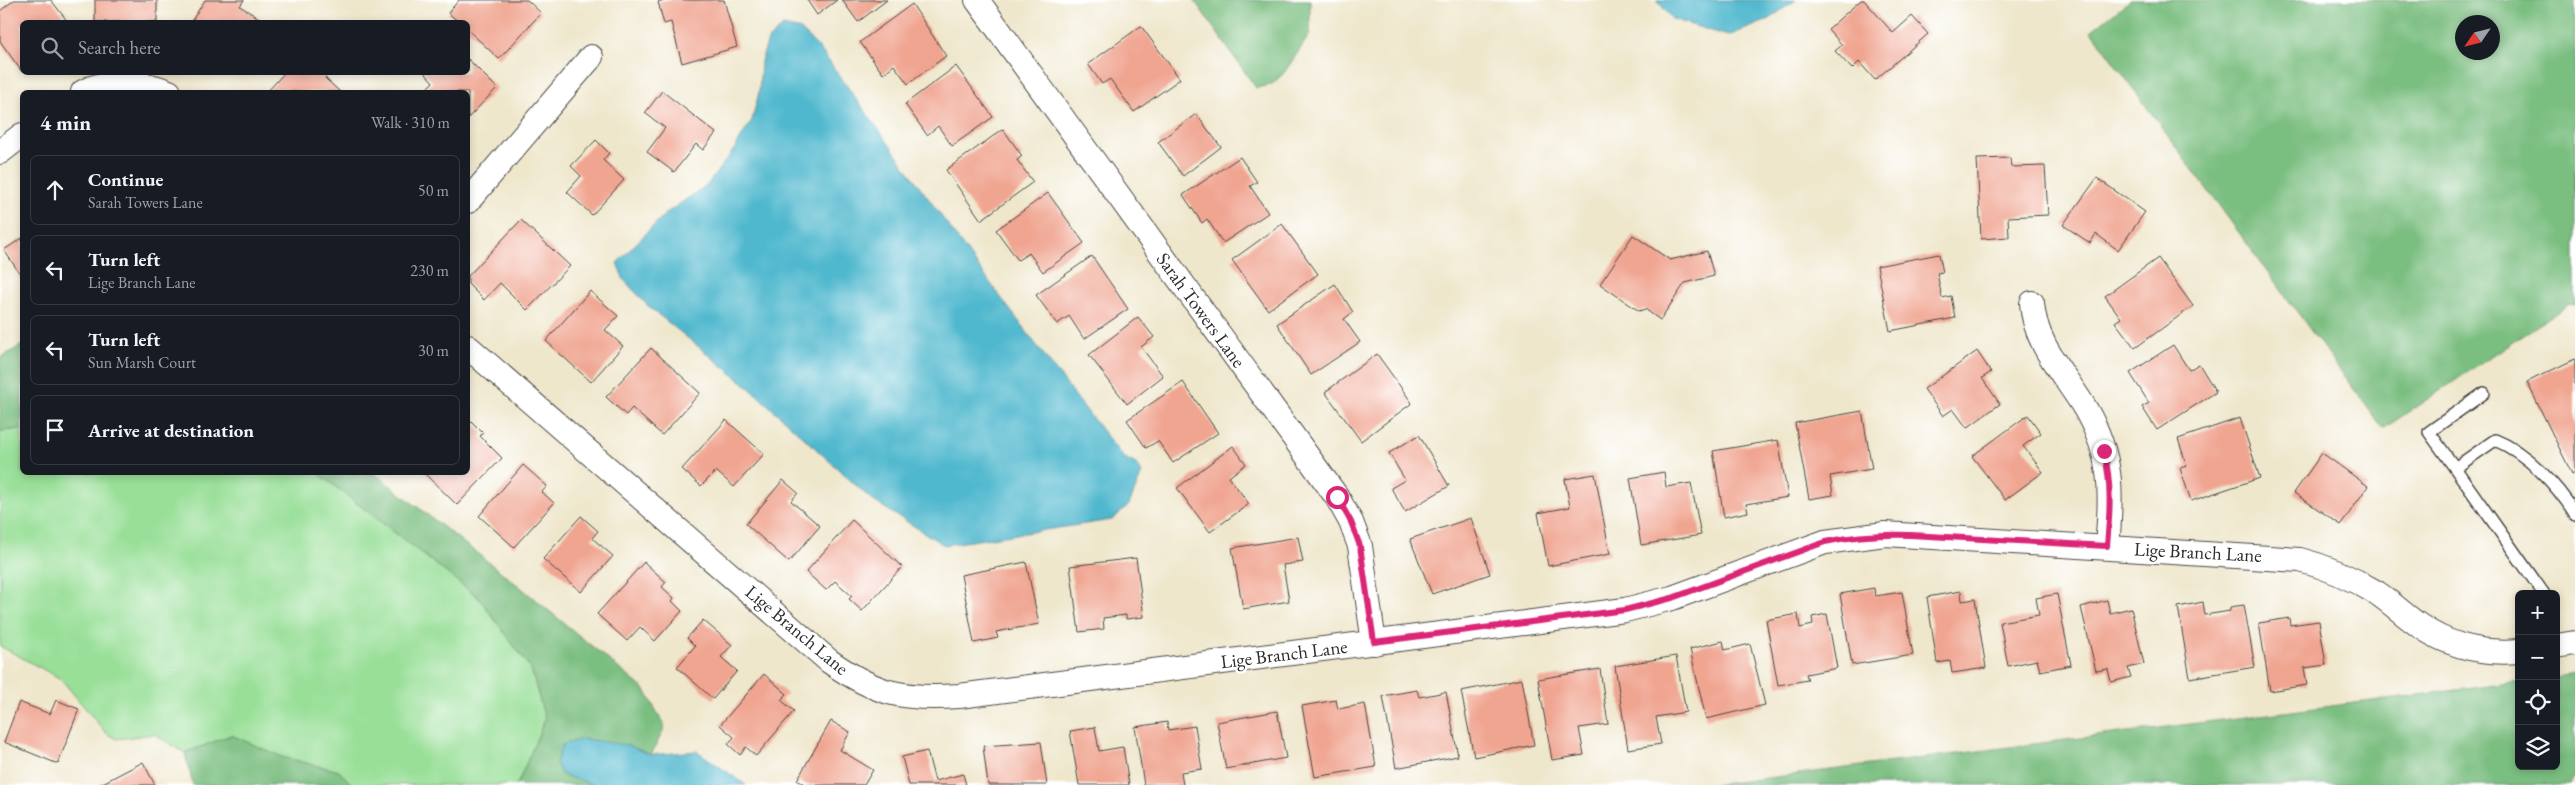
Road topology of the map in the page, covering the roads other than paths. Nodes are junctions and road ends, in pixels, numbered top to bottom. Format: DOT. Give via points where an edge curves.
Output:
graph roads {
  1 [pos="976,0"];
  2 [pos="591,57"];
  3 [pos="90,90"];
  4 [pos="164,90"];
  5 [pos="20,137"];
  6 [pos="0,152"];
  7 [pos="470,199"];
  8 [pos="2032,303"];
  9 [pos="470,349"];
  10 [pos="2484,393"];
  11 [pos="2455,468"];
  12 [pos="2575,514"];
  13 [pos="2107,546"];
  14 [pos="2541,590"];
  15 [pos="1374,642"];
  16 [pos="2575,643"];
  17 [pos="2560,645"];
  18 [pos="2515,651"];
  1 -- 15 [label="street, Sarah Towers Lane" via="1337,497 1360,546"];
  2 -- 7 [label="street"];
  3 -- 4 [label="street" via="131,82"];
  5 -- 6 [label="street"];
  8 -- 13 [label="street" via="2033,320 2040,339 2085,409 2104,451 2111,502"];
  9 -- 15 [label="street, Lige Branch Lane" via="829,661 872,687 898,696 959,696"];
  10 -- 11 [label="lane" via="2429,432"];
  11 -- 12 [label="lane" via="2495,440 2507,444 2543,475"];
  11 -- 14 [label="lane"];
  13 -- 15 [label="street, Lige Branch Lane" via="1885,534 1844,538 1672,598 1625,610"];
  13 -- 18 [label="street, Lige Branch Lane" via="2300,560 2354,579 2419,626 2453,644 2477,650"];
  16 -- 17 [label="street"];
}
